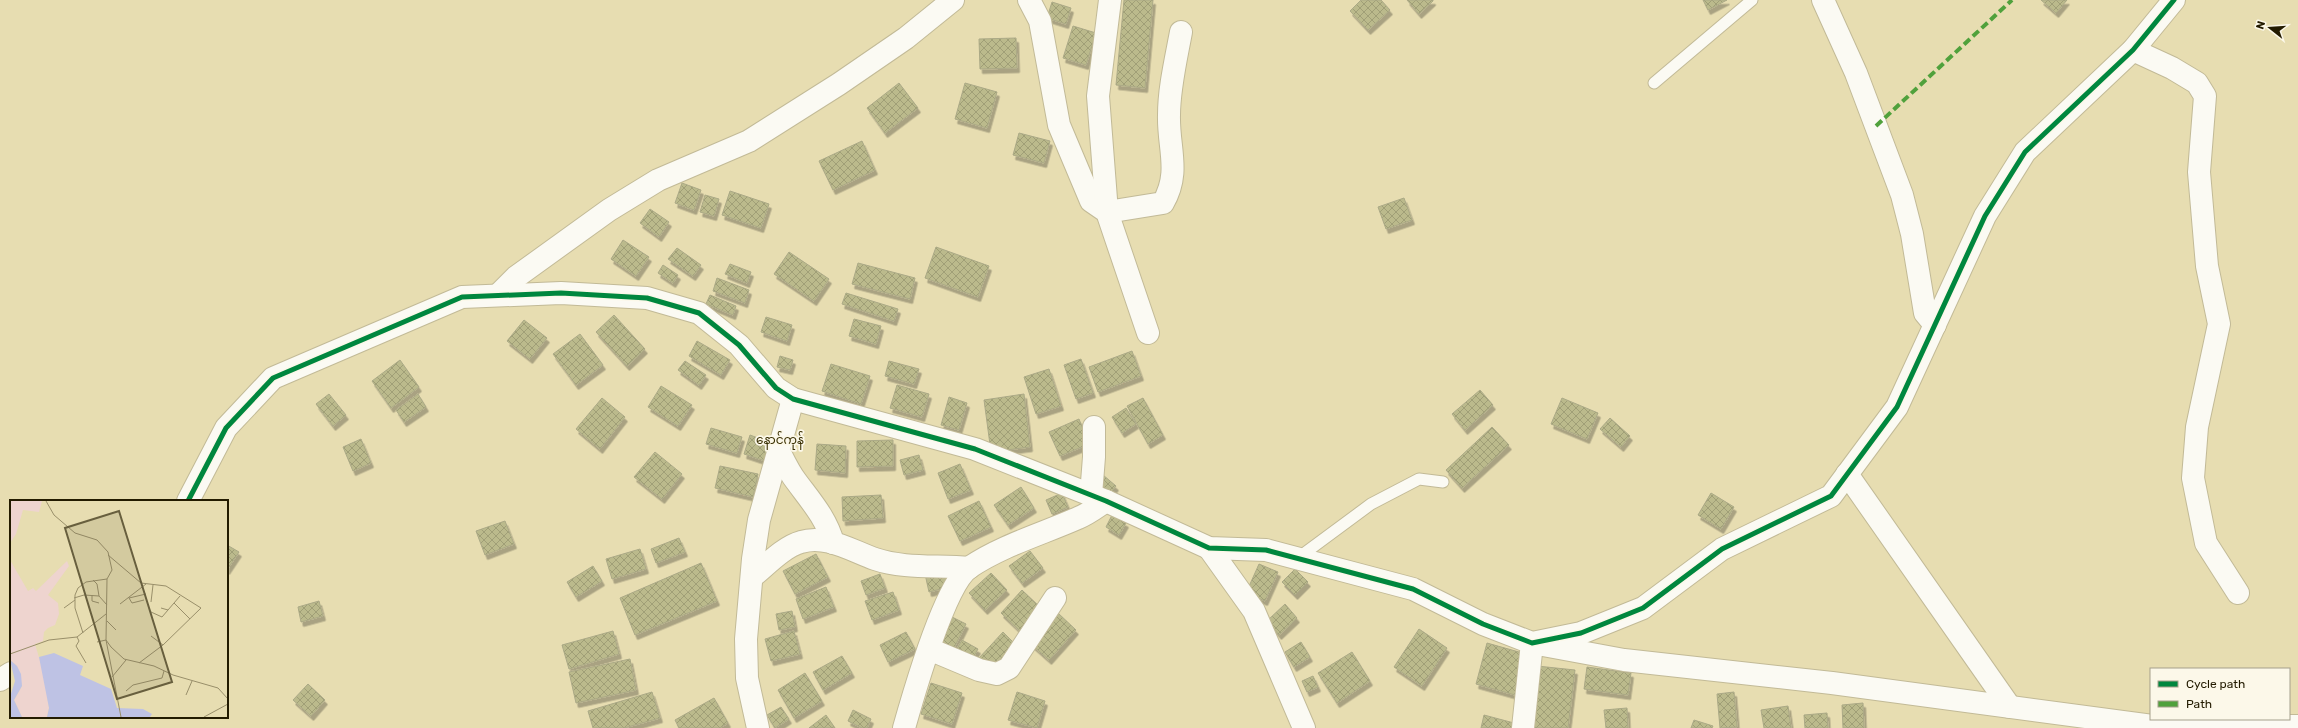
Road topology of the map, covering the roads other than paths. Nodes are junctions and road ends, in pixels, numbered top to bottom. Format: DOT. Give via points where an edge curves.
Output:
graph roads {
  1 [pos="953,0"];
  2 [pos="1029,0"];
  3 [pos="1110,0"];
  4 [pos="1752,0"];
  5 [pos="1823,0"];
  6 [pos="2174,0"];
  7 [pos="1181,32"];
  8 [pos="2133,50"];
  9 [pos="1654,83"];
  10 [pos="1107,212"];
  11 [pos="498,295"];
  12 [pos="1935,325"];
  13 [pos="1148,332"];
  14 [pos="793,399"];
  15 [pos="1094,426"];
  16 [pos="779,451"];
  17 [pos="1847,474"];
  18 [pos="1443,482"];
  19 [pos="1099,498"];
  20 [pos="189,500"];
  21 [pos="833,543"];
  22 [pos="1209,548"];
  23 [pos="1297,558"];
  24 [pos="969,568"];
  25 [pos="752,577"];
  26 [pos="2238,593"];
  27 [pos="1055,598"];
  28 [pos="1532,643"];
  29 [pos="929,649"];
  30 [pos="10,674"];
  31 [pos="0,680"];
  32 [pos="2010,707"];
  33 [pos="2298,726"];
  34 [pos="758,728"];
  35 [pos="904,728"];
  36 [pos="1304,728"];
  37 [pos="1523,728"];
  1 -- 11 [label="street" via="906,38 749,141 658,180 609,210 516,277"];
  2 -- 10 [label="street" via="1040,21 1059,124 1091,201"];
  3 -- 10 [label="street" via="1098,96"];
  4 -- 9 [label="lane"];
  5 -- 12 [label="street" via="1856,73 1902,195 1912,234 1925,313"];
  6 -- 8 [label="street"];
  7 -- 10 [label="street" via="1169,115 1173,166 1171,188 1163,202"];
  8 -- 12 [label="street" via="2025,152 1985,216"];
  8 -- 26 [label="street" via="2197,83 2205,96 2199,172 2207,266 2219,324 2196,427 2193,478 2206,543"];
  10 -- 13 [label="street"];
  11 -- 14 [label="street" via="561,293 647,298 699,313 739,345 776,388"];
  11 -- 20 [label="street" via="462,297 273,378 226,428"];
  12 -- 17 [label="street" via="1897,407"];
  14 -- 16 [label="street"];
  14 -- 19 [label="street" via="975,449"];
  15 -- 19 [label="street" via="1094,457"];
  16 -- 21 [label="street" via="794,480 812,502 827,527"];
  16 -- 25 [label="street" via="759,520"];
  17 -- 28 [label="street" via="1831,496 1722,549 1643,608 1581,633"];
  17 -- 32 [label="street"];
  18 -- 23 [label="lane" via="1419,479 1371,504"];
  19 -- 22 [label="street"];
  19 -- 24 [label="street" via="1079,518 1029,537"];
  21 -- 24 [label="street" via="890,563"];
  21 -- 25 [label="street" via="802,541 791,546"];
  22 -- 23 [label="street" via="1266,550"];
  22 -- 36 [label="street" via="1254,611"];
  23 -- 28 [label="street" via="1413,589 1483,624"];
  24 -- 29 [label="street" via="955,586"];
  25 -- 34 [label="street" via="746,639 747,678"];
  27 -- 29 [label="street" via="1009,668 997,674 979,670"];
  28 -- 32 [label="street" via="1624,660 1832,683"];
  28 -- 37 [label="street"];
  29 -- 35 [label="street"];
  30 -- 31 [label="street"];
  32 -- 33 [label="street" via="2160,727"];
}
